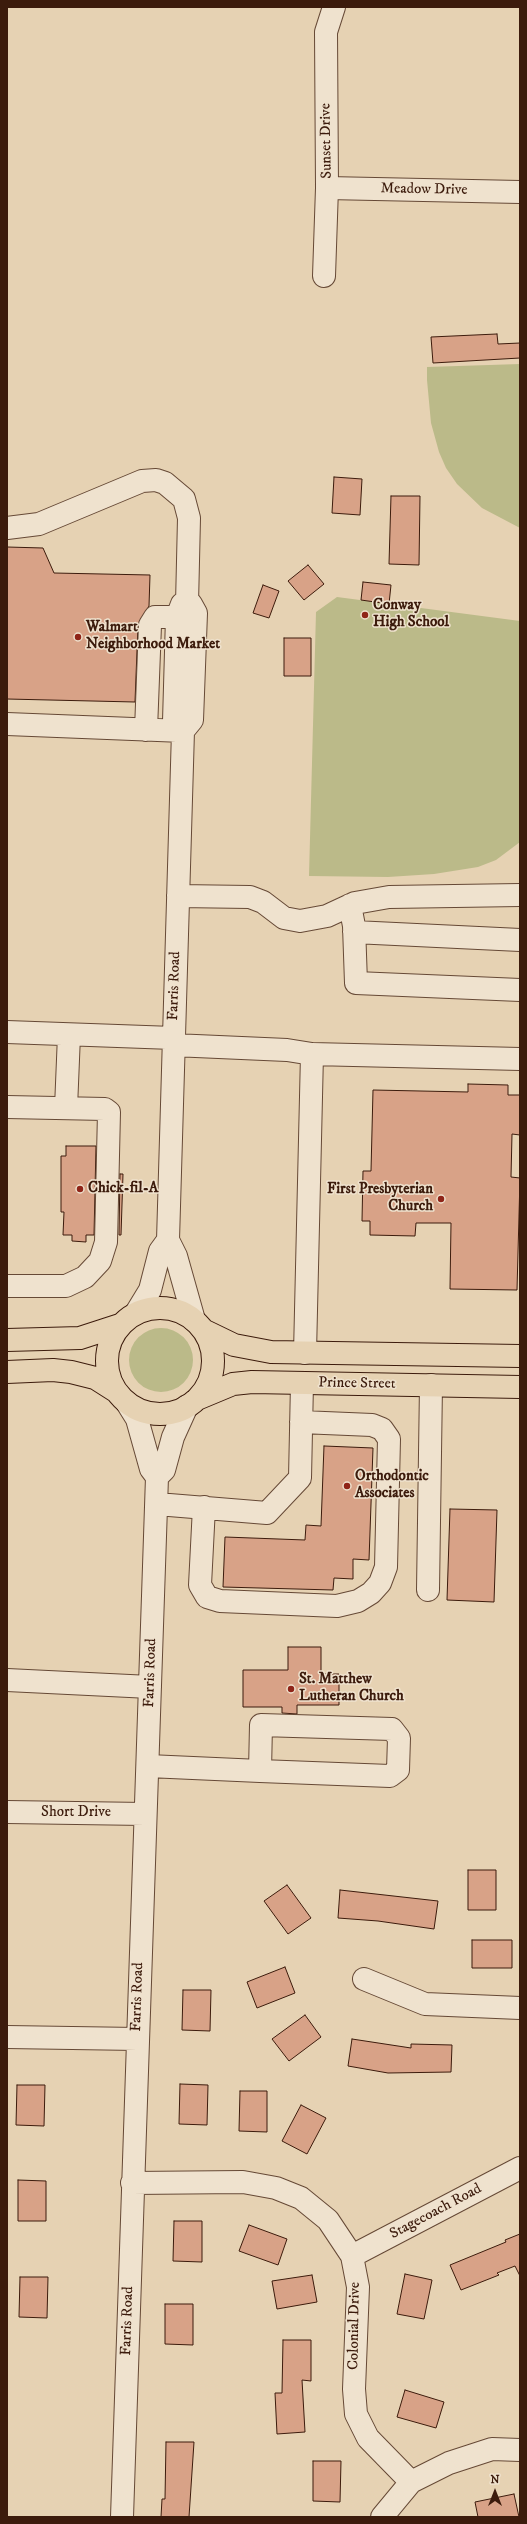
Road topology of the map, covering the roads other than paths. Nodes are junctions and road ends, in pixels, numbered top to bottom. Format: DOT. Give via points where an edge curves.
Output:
graph roads {
  1 [pos="334,7"];
  2 [pos="328,188"];
  3 [pos="520,192"];
  4 [pos="324,276"];
  5 [pos="7,528"];
  6 [pos="182,610"];
  7 [pos="7,724"];
  8 [pos="146,730"];
  9 [pos="183,731"];
  10 [pos="520,895"];
  11 [pos="178,896"];
  12 [pos="350,905"];
  13 [pos="354,932"];
  14 [pos="520,940"];
  15 [pos="520,990"];
  16 [pos="7,1032"];
  17 [pos="69,1035"];
  18 [pos="173,1042"];
  19 [pos="312,1054"];
  20 [pos="520,1058"];
  21 [pos="7,1107"];
  22 [pos="66,1108"];
  23 [pos="168,1240"];
  24 [pos="7,1286"];
  25 [pos="128,1319"];
  26 [pos="198,1325"];
  27 [pos="7,1340"];
  28 [pos="305,1352"];
  29 [pos="520,1356"];
  30 [pos="7,1372"];
  31 [pos="520,1373"];
  32 [pos="302,1383"];
  33 [pos="431,1386"];
  34 [pos="520,1387"];
  35 [pos="122,1397"];
  36 [pos="192,1402"];
  37 [pos="301,1422"];
  38 [pos="157,1477"];
  39 [pos="157,1504"];
  40 [pos="204,1508"];
  41 [pos="428,1590"];
  42 [pos="7,1680"];
  43 [pos="150,1687"];
  44 [pos="148,1766"];
  45 [pos="260,1771"];
  46 [pos="7,1812"];
  47 [pos="145,1814"];
  48 [pos="364,1979"];
  49 [pos="520,2008"];
  50 [pos="7,2037"];
  51 [pos="137,2039"];
  52 [pos="520,2168"];
  53 [pos="132,2183"];
  54 [pos="352,2256"];
  55 [pos="520,2450"];
  56 [pos="411,2482"];
  57 [pos="122,2517"];
  58 [pos="382,2517"];
  1 -- 2 [label="street, Sunset Drive" via="326,32"];
  2 -- 3 [label="street, Meadow Drive"];
  2 -- 4 [label="street, Sunset Drive"];
  5 -- 6 [label="street" via="39,524 142,481 156,480 165,483 184,499 189,518"];
  6 -- 8 [label="street" via="155,617 150,625"];
  6 -- 9 [label="street" via="191,604 196,612 192,720"];
  7 -- 8 [label="street"];
  8 -- 9 [label="street"];
  9 -- 11 [label="street, Farris Road"];
  10 -- 12 [label="street" via="389,897"];
  11 -- 12 [label="street" via="250,897 263,902 284,918 300,921 326,916"];
  11 -- 18 [label="street, Farris Road"];
  12 -- 13 [label="street"];
  13 -- 14 [label="street"];
  13 -- 15 [label="street" via="356,983"];
  16 -- 17 [label="street"];
  17 -- 18 [label="street"];
  17 -- 22 [label="street"];
  18 -- 19 [label="street"];
  18 -- 23 [label="street, Farris Road"];
  19 -- 20 [label="street"];
  19 -- 28 [label="street"];
  21 -- 22 [label="street"];
  22 -- 24 [label="street" via="105,1109 109,1112 104,1251 91,1272 70,1285"];
  23 -- 25 [label="street, Farris Road" via="160,1251 150,1290"];
  23 -- 26 [label="street, Farris Road" via="176,1256"];
  25 -- 26 [label="main road" via="151,1308 169,1308"];
  25 -- 27 [label="main road" via="80,1338"];
  25 -- 35 [label="main road" via="111,1338 106,1359 110,1379"];
  26 -- 28 [label="main road, Prince Street" via="234,1345 255,1350"];
  26 -- 36 [label="main road" via="209,1341 213,1362 208,1383"];
  28 -- 29 [label="main road, Prince Street"];
  30 -- 35 [label="main road" via="53,1370 76,1373 95,1378"];
  31 -- 33 [label="main road" via="450,1372"];
  32 -- 33 [label="main road, Prince Street"];
  32 -- 36 [label="main road, Prince Street" via="233,1384"];
  32 -- 37 [label="street"];
  33 -- 34 [label="main road, Prince Street"];
  33 -- 41 [label="street"];
  35 -- 36 [label="main road" via="135,1408 154,1414 173,1412"];
  35 -- 38 [label="street, Farris Road" via="137,1419 151,1469"];
  36 -- 38 [label="street, Farris Road" via="173,1437 164,1470"];
  37 -- 40 [label="street" via="300,1478 268,1513"];
  37 -- 40 [label="street" via="372,1426 382,1429 389,1439 386,1567 380,1582 371,1593 358,1601 337,1606 220,1601 207,1596 200,1585"];
  38 -- 39 [label="street, Farris Road"];
  39 -- 40 [label="street"];
  39 -- 43 [label="street, Farris Road"];
  42 -- 43 [label="street"];
  43 -- 44 [label="street, Farris Road"];
  44 -- 45 [label="street"];
  44 -- 47 [label="street, Farris Road"];
  45 -- 45 [label="street" via="390,1776 398,1770 399,1738 392,1729 261,1725"];
  46 -- 47 [label="street, Short Drive"];
  47 -- 51 [label="street, Farris Road"];
  48 -- 49 [label="street" via="425,2004"];
  50 -- 51 [label="street"];
  51 -- 53 [label="street, Farris Road"];
  52 -- 54 [label="street, Stagecoach Road"];
  53 -- 54 [label="street, Colonial Drive" via="243,2182 276,2188 301,2198 328,2220"];
  53 -- 57 [label="street, Farris Road"];
  54 -- 56 [label="street, Colonial Drive" via="358,2287 354,2389 356,2414 368,2438"];
  55 -- 56 [label="street" via="492,2449 449,2463"];
  56 -- 58 [label="street"];
}
